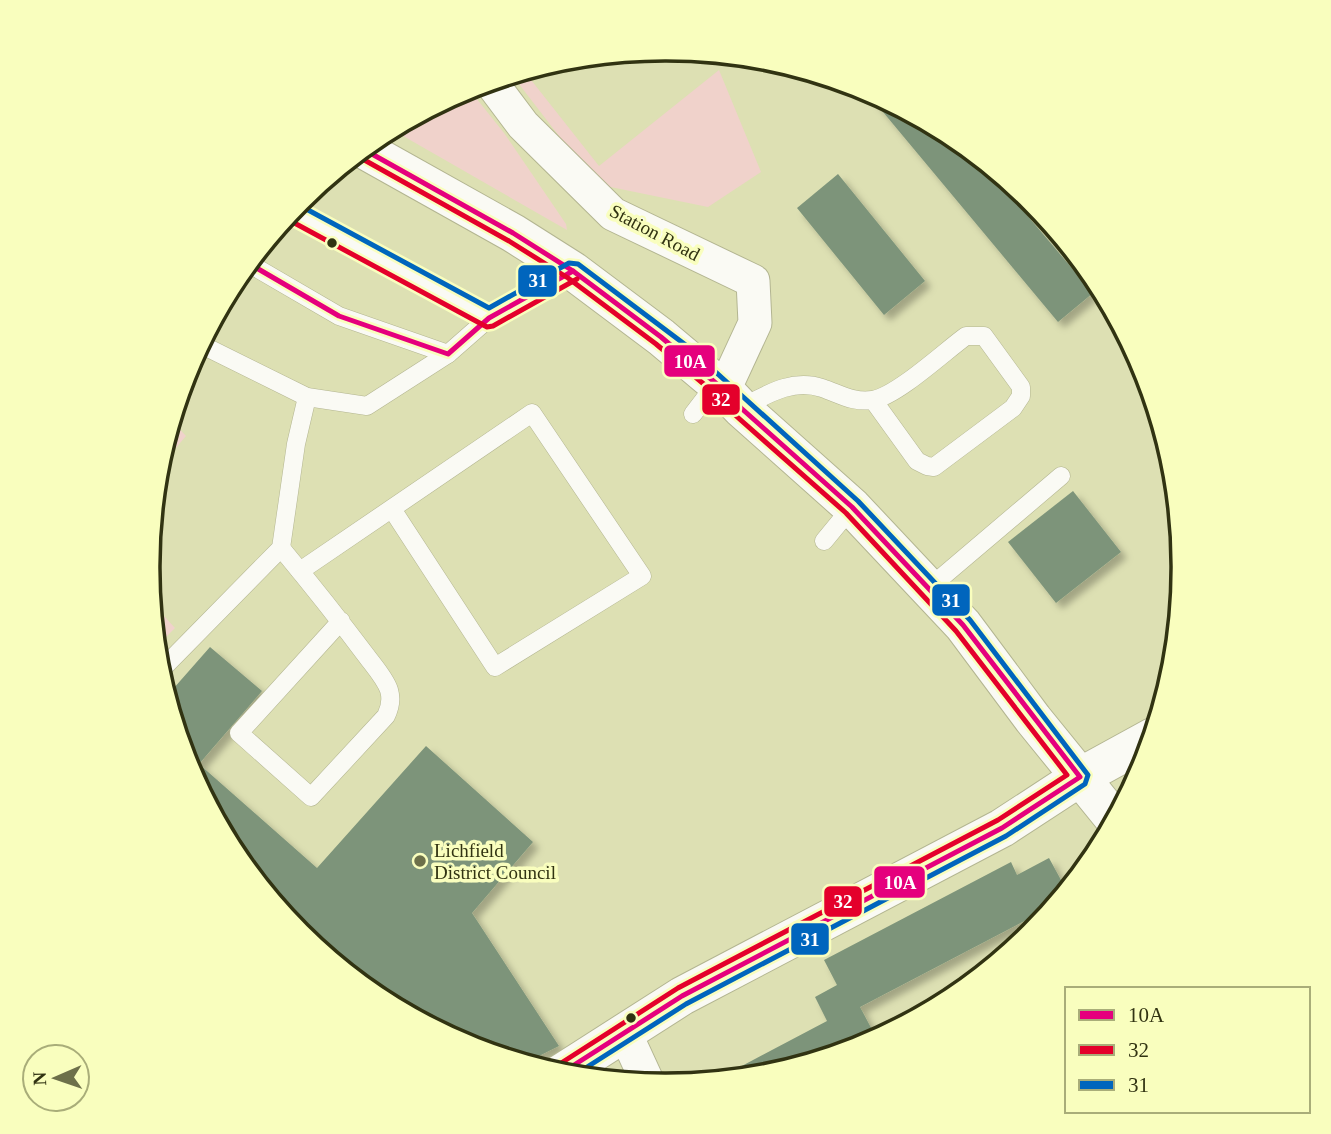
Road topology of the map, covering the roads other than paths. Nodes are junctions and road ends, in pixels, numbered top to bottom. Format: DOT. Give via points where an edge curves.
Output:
graph roads {
  1 [pos="497,90"];
  2 [pos="373,155"];
  3 [pos="301,216"];
  4 [pos="257,268"];
  5 [pos="573,271"];
  6 [pos="489,318"];
  7 [pos="209,349"];
  8 [pos="448,354"];
  9 [pos="727,394"];
  10 [pos="307,397"];
  11 [pos="873,400"];
  12 [pos="693,414"];
  13 [pos="1060,475"];
  14 [pos="852,508"];
  15 [pos="392,509"];
  16 [pos="824,541"];
  17 [pos="281,548"];
  18 [pos="300,571"];
  19 [pos="929,589"];
  20 [pos="341,621"];
  21 [pos="168,662"];
  22 [pos="1139,745"];
  23 [pos="1080,777"];
  24 [pos="1108,811"];
  25 [pos="625,1032"];
  26 [pos="575,1064"];
  27 [pos="643,1072"];
  1 -- 9 [label="street, Station Road" via="523,125 613,215 753,281 755,323"];
  2 -- 5 [label="street"];
  3 -- 6 [label="lane"];
  4 -- 8 [label="lane" via="339,316"];
  5 -- 6 [label="lane"];
  5 -- 9 [label="street"];
  6 -- 8 [label="lane"];
  7 -- 10 [label="lane"];
  8 -- 10 [label="lane" via="367,407"];
  9 -- 11 [label="lane" via="801,384 850,400"];
  9 -- 12 [label="lane"];
  9 -- 14 [label="street"];
  10 -- 17 [label="lane"];
  11 -- 11 [label="lane" via="891,394 966,335 984,336 1021,387 1013,408 934,467 917,461"];
  13 -- 19 [label="lane"];
  14 -- 16 [label="lane"];
  14 -- 19 [label="street"];
  15 -- 15 [label="lane" via="532,413 642,576 495,667"];
  15 -- 18 [label="lane"];
  17 -- 18 [label="lane"];
  17 -- 21 [label="lane"];
  18 -- 20 [label="lane"];
  19 -- 23 [label="street" via="963,625"];
  20 -- 20 [label="lane" via="390,691 391,706 311,797 239,733"];
  22 -- 23 [label="street"];
  23 -- 24 [label="street"];
  23 -- 25 [label="street" via="1002,828 682,996"];
  25 -- 26 [label="street"];
  25 -- 27 [label="street"];
}
